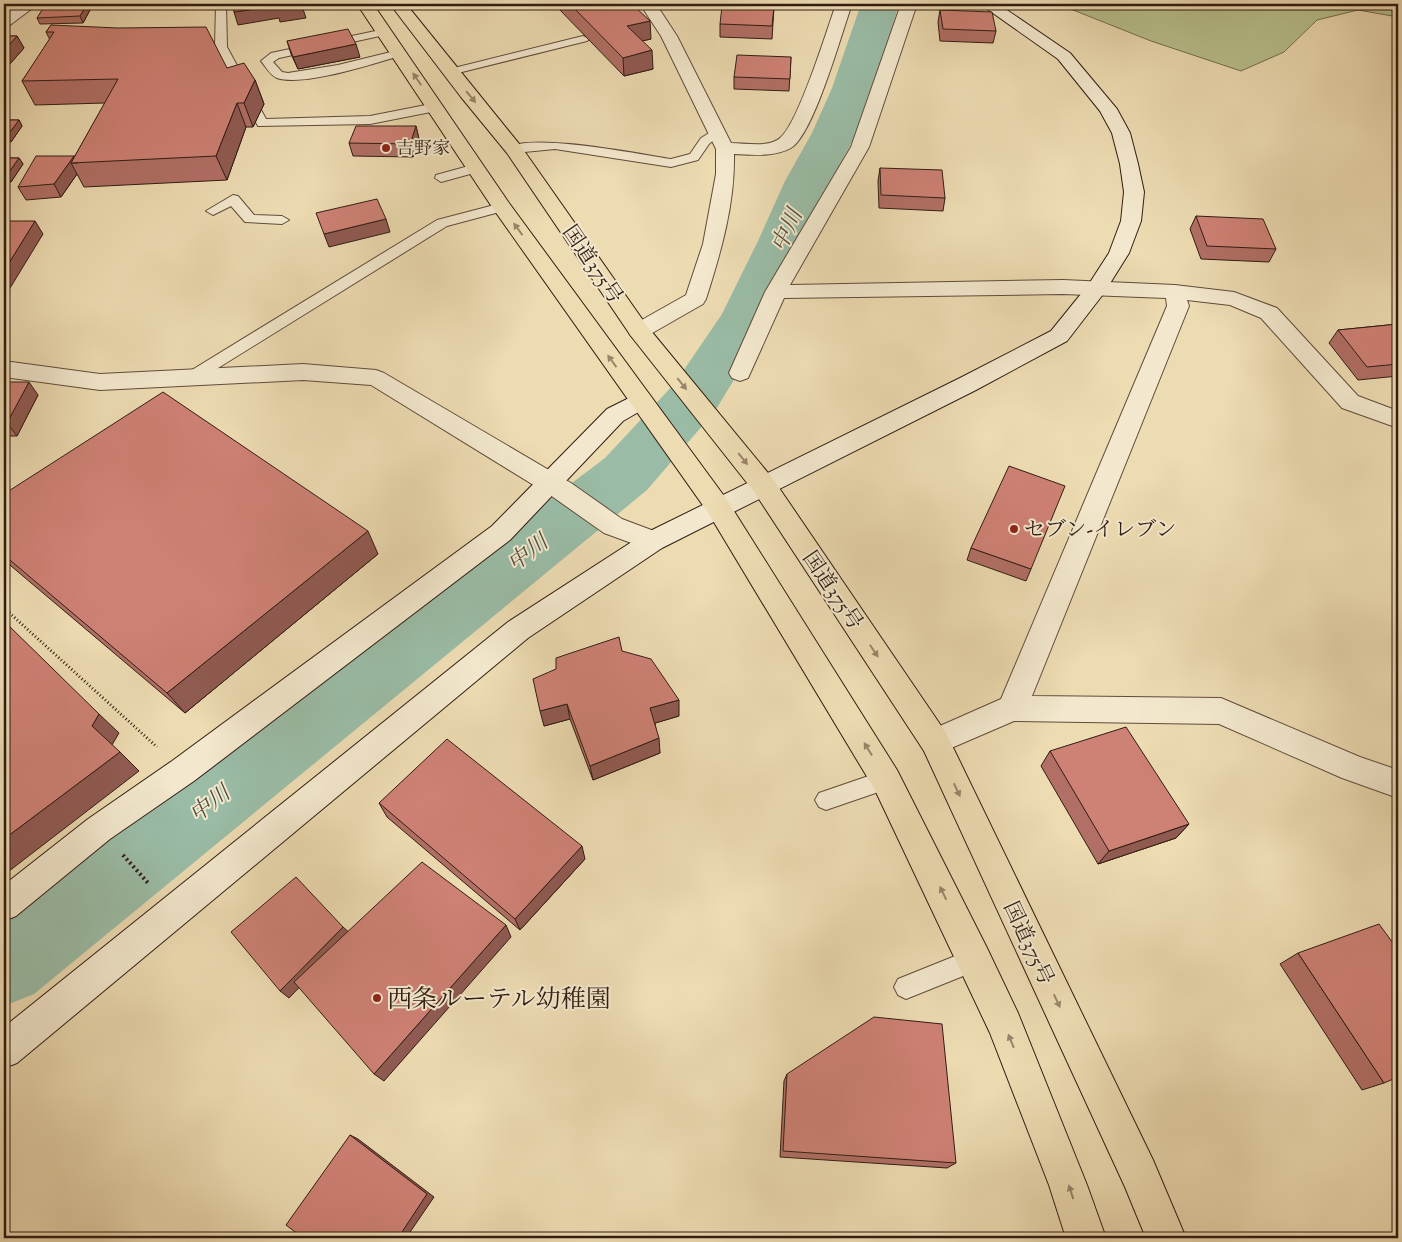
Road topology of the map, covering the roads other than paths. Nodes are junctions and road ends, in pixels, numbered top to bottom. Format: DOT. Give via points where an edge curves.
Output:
graph roads {
  1 [pos="30,4"];
  2 [pos="221,4"];
  3 [pos="365,4"];
  4 [pos="398,4"];
  5 [pos="648,4"];
  6 [pos="844,4"];
  7 [pos="909,4"];
  8 [pos="988,4"];
  9 [pos="4,22"];
  10 [pos="385,32"];
  11 [pos="583,39"];
  12 [pos="399,53"];
  13 [pos="450,72"];
  14 [pos="436,107"];
  15 [pos="721,141"];
  16 [pos="514,149"];
  17 [pos="476,168"];
  18 [pos="441,178"];
  19 [pos="502,207"];
  20 [pos="213,211"];
  21 [pos="282,220"];
  22 [pos="1097,288"];
  23 [pos="776,292"];
  24 [pos="1175,292"];
  25 [pos="645,338"];
  26 [pos="4,369"];
  27 [pos="740,373"];
  28 [pos="192,377"];
  29 [pos="641,400"];
  30 [pos="1398,420"];
  31 [pos="555,486"];
  32 [pos="764,486"];
  33 [pos="718,507"];
  34 [pos="653,541"];
  35 [pos="1012,708"];
  36 [pos="934,742"];
  37 [pos="886,780"];
  38 [pos="1398,784"];
  39 [pos="826,800"];
  40 [pos="4,905"];
  41 [pos="976,960"];
  42 [pos="906,988"];
  43 [pos="4,1050"];
  44 [pos="1086,1238"];
  45 [pos="1166,1238"];
  1 -- 9 [label="street"];
  2 -- 14 [label="lane" via="221,47 262,123 370,120"];
  3 -- 10 [label="highway, 国道375号"];
  4 -- 13 [label="highway, 国道375号"];
  5 -- 15 [label="street" via="669,36"];
  6 -- 15 [label="street" via="802,117 789,142 775,147"];
  7 -- 23 [label="street" via="860,147"];
  8 -- 22 [label="street" via="1064,56 1108,109 1121,133 1134,192 1131,221 1119,253"];
  10 -- 12 [label="highway, 国道375号"];
  10 -- 12 [label="lane" via="275,55 267,61 279,75 289,77 342,68"];
  11 -- 13 [label="lane"];
  14 -- 12 [label="highway, 国道375号, one-way"];
  13 -- 16 [label="highway, 国道375号, one-way"];
  14 -- 17 [label="highway, 国道375号"];
  15 -- 16 [label="lane" via="705,141 694,157 671,163 555,145"];
  15 -- 25 [label="street" via="725,174 714,244 695,299"];
  16 -- 25 [label="highway, 国道375号"];
  17 -- 18 [label="lane"];
  17 -- 19 [label="highway, 国道375号"];
  19 -- 28 [label="lane" via="442,223"];
  29 -- 19 [label="highway, 国道375号, one-way"];
  20 -- 21 [label="lane" via="233,199 250,219"];
  22 -- 23 [label="street"];
  22 -- 24 [label="street"];
  22 -- 32 [label="street" via="1059,336"];
  23 -- 27 [label="street"];
  24 -- 30 [label="street" via="1234,300 1269,313 1350,402"];
  24 -- 35 [label="street" via="1178,306"];
  25 -- 32 [label="highway, 国道375号, one-way"];
  26 -- 28 [label="street" via="100,382"];
  28 -- 31 [label="street" via="303,372 376,378"];
  29 -- 31 [label="street" via="615,415"];
  29 -- 33 [label="highway, 国道375号"];
  31 -- 34 [label="street" via="613,526"];
  31 -- 40 [label="street" via="502,533 183,771 99,829"];
  32 -- 33 [label="street"];
  32 -- 36 [label="highway, 国道375号, one-way"];
  33 -- 34 [label="street"];
  37 -- 33 [label="highway, 国道375号, one-way"];
  34 -- 43 [label="street" via="518,630"];
  35 -- 36 [label="street"];
  35 -- 38 [label="street" via="1221,711"];
  36 -- 45 [label="highway, 国道375号, one-way" via="1139,1174"];
  37 -- 39 [label="lane"];
  41 -- 37 [label="highway, 国道375号, one-way"];
  41 -- 42 [label="lane"];
  44 -- 41 [label="highway, 国道375号, one-way" via="1047,1132"];
}
